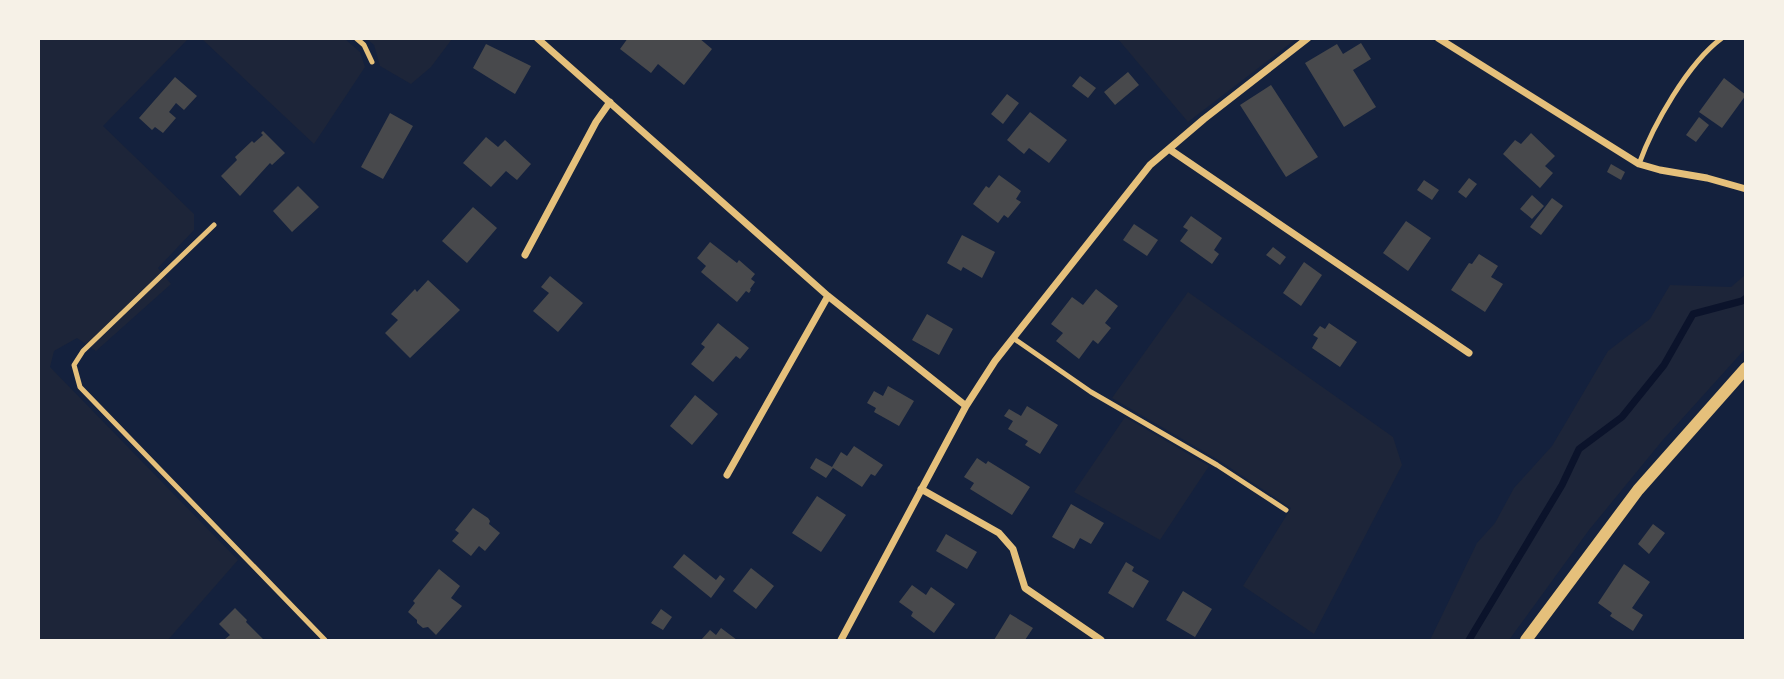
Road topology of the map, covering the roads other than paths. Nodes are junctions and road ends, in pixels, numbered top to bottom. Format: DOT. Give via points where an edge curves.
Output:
graph roads {
  1 [pos="356,38"];
  2 [pos="537,38"];
  3 [pos="1308,38"];
  4 [pos="1438,38"];
  5 [pos="1722,38"];
  6 [pos="372,62"];
  7 [pos="610,102"];
  8 [pos="1169,149"];
  9 [pos="1639,164"];
  10 [pos="1745,189"];
  11 [pos="214,225"];
  12 [pos="525,255"];
  13 [pos="828,296"];
  14 [pos="1013,338"];
  15 [pos="1469,353"];
  16 [pos="1745,368"];
  17 [pos="965,406"];
  18 [pos="727,475"];
  19 [pos="921,489"];
  20 [pos="1286,510"];
  21 [pos="325,640"];
  22 [pos="841,640"];
  23 [pos="1101,640"];
  24 [pos="1526,640"];
  1 -- 6 [label="lane"];
  2 -- 7 [label="street"];
  3 -- 8 [label="street"];
  4 -- 9 [label="street"];
  5 -- 9 [label="lane" via="1697,61 1648,137"];
  7 -- 12 [label="street"];
  7 -- 13 [label="street"];
  8 -- 14 [label="street" via="1150,165"];
  8 -- 15 [label="street"];
  9 -- 10 [label="street"];
  11 -- 21 [label="lane" via="83,351 74,365 80,387"];
  13 -- 17 [label="street"];
  13 -- 18 [label="street"];
  14 -- 17 [label="street"];
  14 -- 20 [label="lane" via="1091,392"];
  16 -- 24 [label="street" via="1638,490"];
  17 -- 19 [label="street"];
  19 -- 22 [label="street"];
  19 -- 23 [label="street" via="999,533 1013,549 1025,588"];
}
